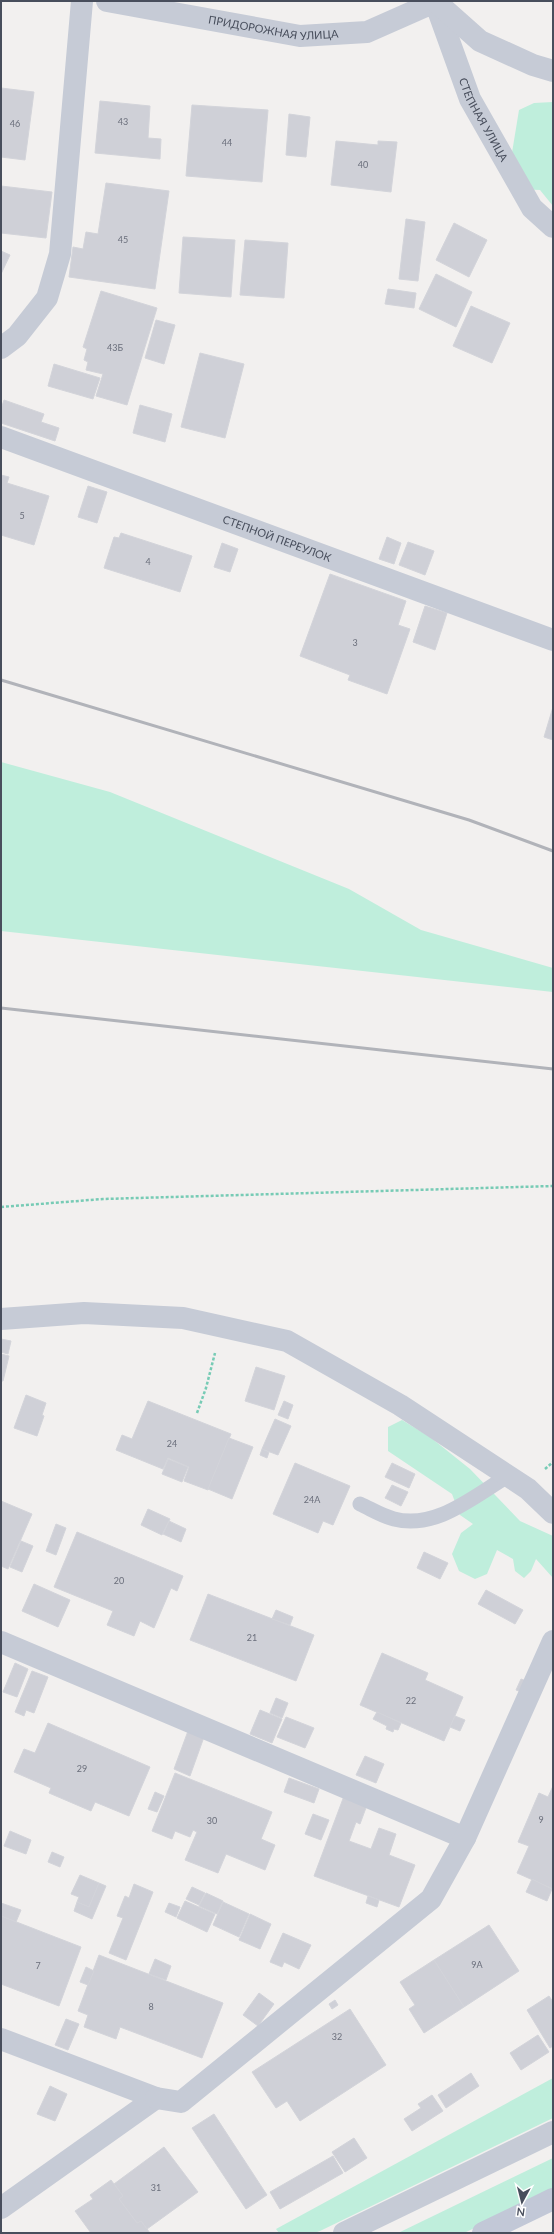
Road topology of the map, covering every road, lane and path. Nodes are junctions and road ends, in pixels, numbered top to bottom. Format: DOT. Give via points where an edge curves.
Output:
graph roads {
  1 [pos="82,1"];
  2 [pos="107,1"];
  3 [pos="435,2"];
  4 [pos="553,71"];
  5 [pos="553,227"];
  6 [pos="1,348"];
  7 [pos="1,437"];
  8 [pos="553,640"];
  9 [pos="553,1186"];
  10 [pos="1,1207"];
  11 [pos="1,1319"];
  12 [pos="220,1327"];
  13 [pos="197,1413"];
  14 [pos="508,1476"];
  15 [pos="360,1504"];
  16 [pos="553,1513"];
  17 [pos="553,1640"];
  18 [pos="1,1642"];
  19 [pos="465,1838"];
  20 [pos="1,2039"];
  21 [pos="156,2098"];
  22 [pos="553,2132"];
  23 [pos="553,2199"];
  24 [pos="1,2208"];
  25 [pos="344,2233"];
  26 [pos="483,2233"];
  1 -- 6 [label="street" via="60,254 47,298 18,336"];
  2 -- 3 [label="street, ПРИДОРОЖНАЯ УЛИЦА" via="300,36 367,32"];
  3 -- 4 [label="street" via="480,41 533,65"];
  3 -- 5 [label="street, СТЕПНАЯ УЛИЦА" via="470,99 532,208"];
  7 -- 8 [label="street, СТЕПНОЙ ПЕРЕУЛОК"];
  9 -- 10 [label="path" via="103,1199"];
  11 -- 12 [label="street" via="84,1313 183,1318"];
  12 -- 13 [label="path" via="212,1367"];
  12 -- 14 [label="street" via="287,1341 400,1405"];
  14 -- 15 [label="lane" via="438,1518 415,1522 393,1519"];
  14 -- 16 [label="street" via="528,1489"];
  17 -- 19 [label="street"];
  18 -- 19 [label="street"];
  19 -- 21 [label="street" via="431,1899 181,2102"];
  20 -- 21 [label="street"];
  21 -- 24 [label="street"];
  22 -- 25 [label="street"];
  23 -- 26 [label="main road"];
}
